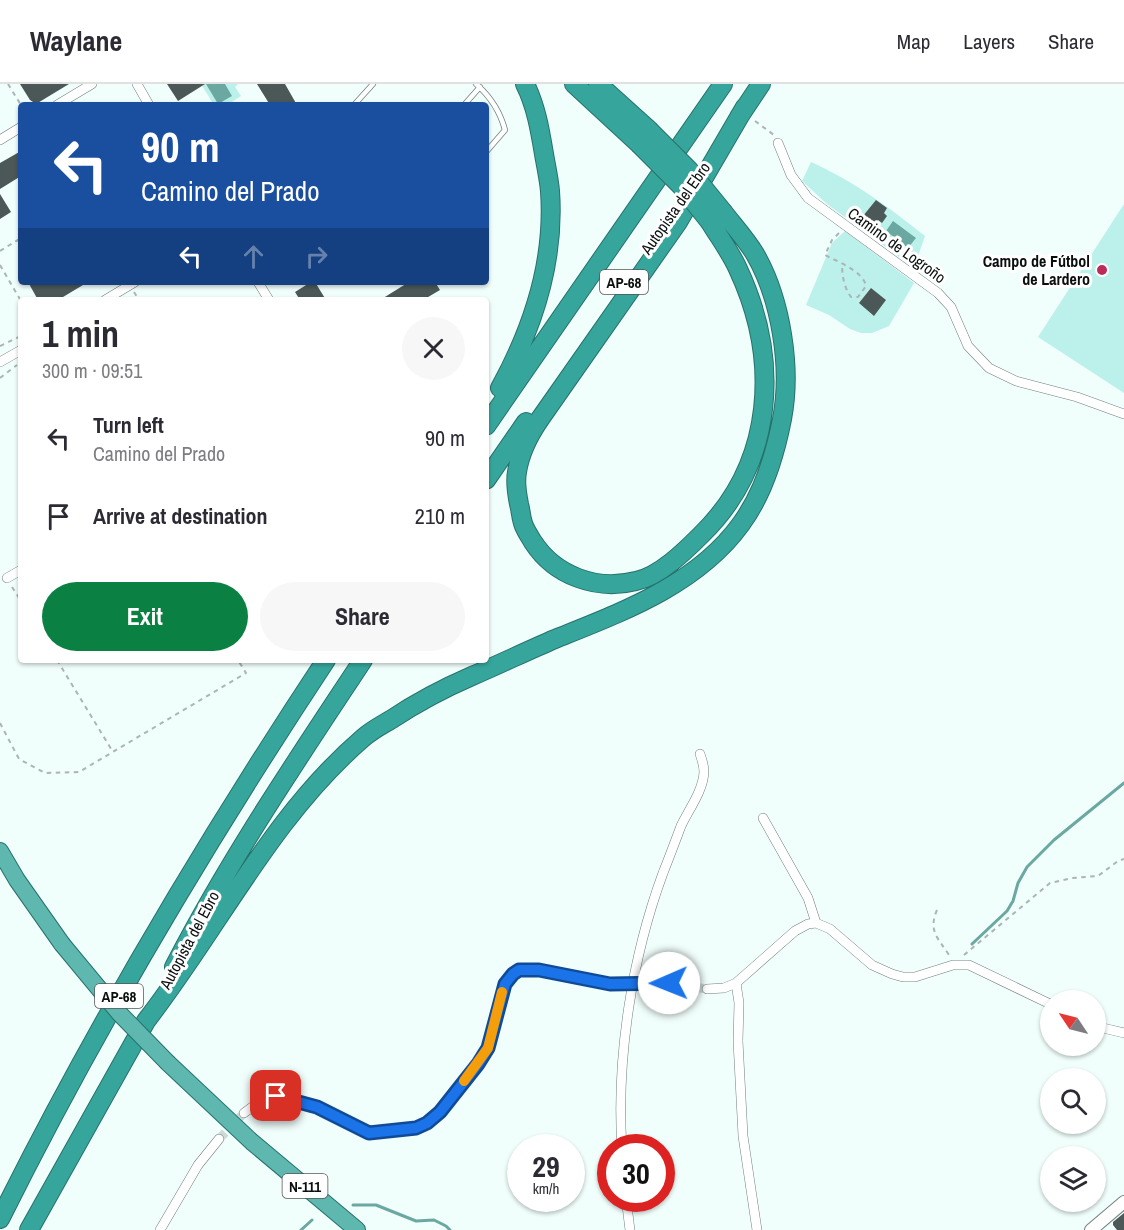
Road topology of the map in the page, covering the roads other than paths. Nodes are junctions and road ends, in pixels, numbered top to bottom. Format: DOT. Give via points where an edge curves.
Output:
graph roads {
  1 [pos="92,84"];
  2 [pos="137,84"];
  3 [pos="373,84"];
  4 [pos="525,84"];
  5 [pos="574,84"];
  6 [pos="598,84"];
  7 [pos="723,84"];
  8 [pos="761,84"];
  9 [pos="478,86"];
  10 [pos="62,102"];
  11 [pos="147,102"];
  12 [pos="357,102"];
  13 [pos="466,102"];
  14 [pos="750,114"];
  15 [pos="18,129"];
  16 [pos="644,137"];
  17 [pos="0,140"];
  18 [pos="778,143"];
  19 [pos="489,149"];
  20 [pos="717,218"];
  21 [pos="130,285"];
  22 [pos="110,297"];
  23 [pos="18,350"];
  24 [pos="18,351"];
  25 [pos="0,357"];
  26 [pos="0,362"];
  27 [pos="489,404"];
  28 [pos="1124,414"];
  29 [pos="489,422"];
  30 [pos="489,476"];
  31 [pos="18,572"];
  32 [pos="7,578"];
  33 [pos="312,663"];
  34 [pos="324,663"];
  35 [pos="361,663"];
  36 [pos="700,754"];
  37 [pos="248,779"];
  38 [pos="763,818"];
  39 [pos="0,851"];
  40 [pos="816,923"];
  41 [pos="669,983"];
  42 [pos="736,983"];
  43 [pos="634,984"];
  44 [pos="707,989"];
  45 [pos="1040,999"];
  46 [pos="146,1021"];
  47 [pos="1106,1027"];
  48 [pos="1124,1033"];
  49 [pos="244,1113"];
  50 [pos="621,1134"];
  51 [pos="219,1139"];
  52 [pos="252,1142"];
  53 [pos="1124,1202"];
  54 [pos="628,1212"];
  55 [pos="0,1219"];
  56 [pos="1097,1228"];
  57 [pos="29,1230"];
  58 [pos="160,1230"];
  59 [pos="341,1230"];
  60 [pos="357,1230"];
  61 [pos="630,1230"];
  62 [pos="757,1230"];
  1 -- 10 [label="street"];
  2 -- 11 [label="street"];
  3 -- 12 [label="lane"];
  4 -- 27 [label="highway" via="538,121 550,191 549,242 542,286 518,355"];
  5 -- 16 [label="highway"];
  6 -- 16 [label="highway"];
  7 -- 29 [label="highway, Autopista del Ebro / AP-68"];
  8 -- 14 [label="highway, Autopista del Ebro / AP-68"];
  9 -- 13 [label="lane"];
  9 -- 19 [label="lane" via="489,96 505,130"];
  14 -- 20 [label="highway" via="540,419 520,457 517,494 524,527 555,567 576,578 601,584 637,581 665,567 719,518 753,452 764,411 766,368 756,316"];
  14 -- 30 [label="highway, Autopista del Ebro / AP-68"];
  15 -- 17 [label="street"];
  16 -- 20 [label="highway, bridge" via="681,186"];
  18 -- 28 [label="street, Camino de Logroño" via="791,175 808,198 938,292 951,307 968,346 984,363 1030,386"];
  20 -- 46 [label="highway" via="755,254 773,296 784,341 787,396 778,441 759,493 740,525 710,557 673,586 428,695 365,736 314,786 274,836"];
  21 -- 22 [label="street"];
  23 -- 25 [label="street"];
  24 -- 26 [label="street"];
  31 -- 32 [label="street"];
  33 -- 37 [label="highway"];
  34 -- 37 [label="highway, Autopista del Ebro / AP-68"];
  35 -- 46 [label="highway, Autopista del Ebro / AP-68" via="200,917"];
  36 -- 43 [label="street" via="704,773 700,787 662,876"];
  37 -- 55 [label="highway, Autopista del Ebro / AP-68" via="111,1010"];
  38 -- 40 [label="street" via="808,898"];
  39 -- 52 [label="highway, N-111, bridge" via="62,944 120,1014"];
  40 -- 42 [label="street" via="795,931"];
  40 -- 45 [label="street" via="830,929 872,965 892,974 915,977 969,965"];
  41 -- 43 [label="street"];
  42 -- 44 [label="street"];
  42 -- 62 [label="street" via="740,1003 743,1136"];
  43 -- 49 [label="street" via="519,970 508,979 502,992 488,1048 478,1064 440,1112 416,1128 369,1133 317,1107 276,1096"];
  43 -- 50 [label="street" via="624,1042"];
  46 -- 57 [label="highway, Autopista del Ebro / AP-68"];
  47 -- 48 [label="street"];
  51 -- 58 [label="street" via="198,1165"];
  52 -- 59 [label="highway" via="278,1175"];
  52 -- 60 [label="highway, N-111"];
  53 -- 56 [label="street"];
  54 -- 61 [label="street"];
}
